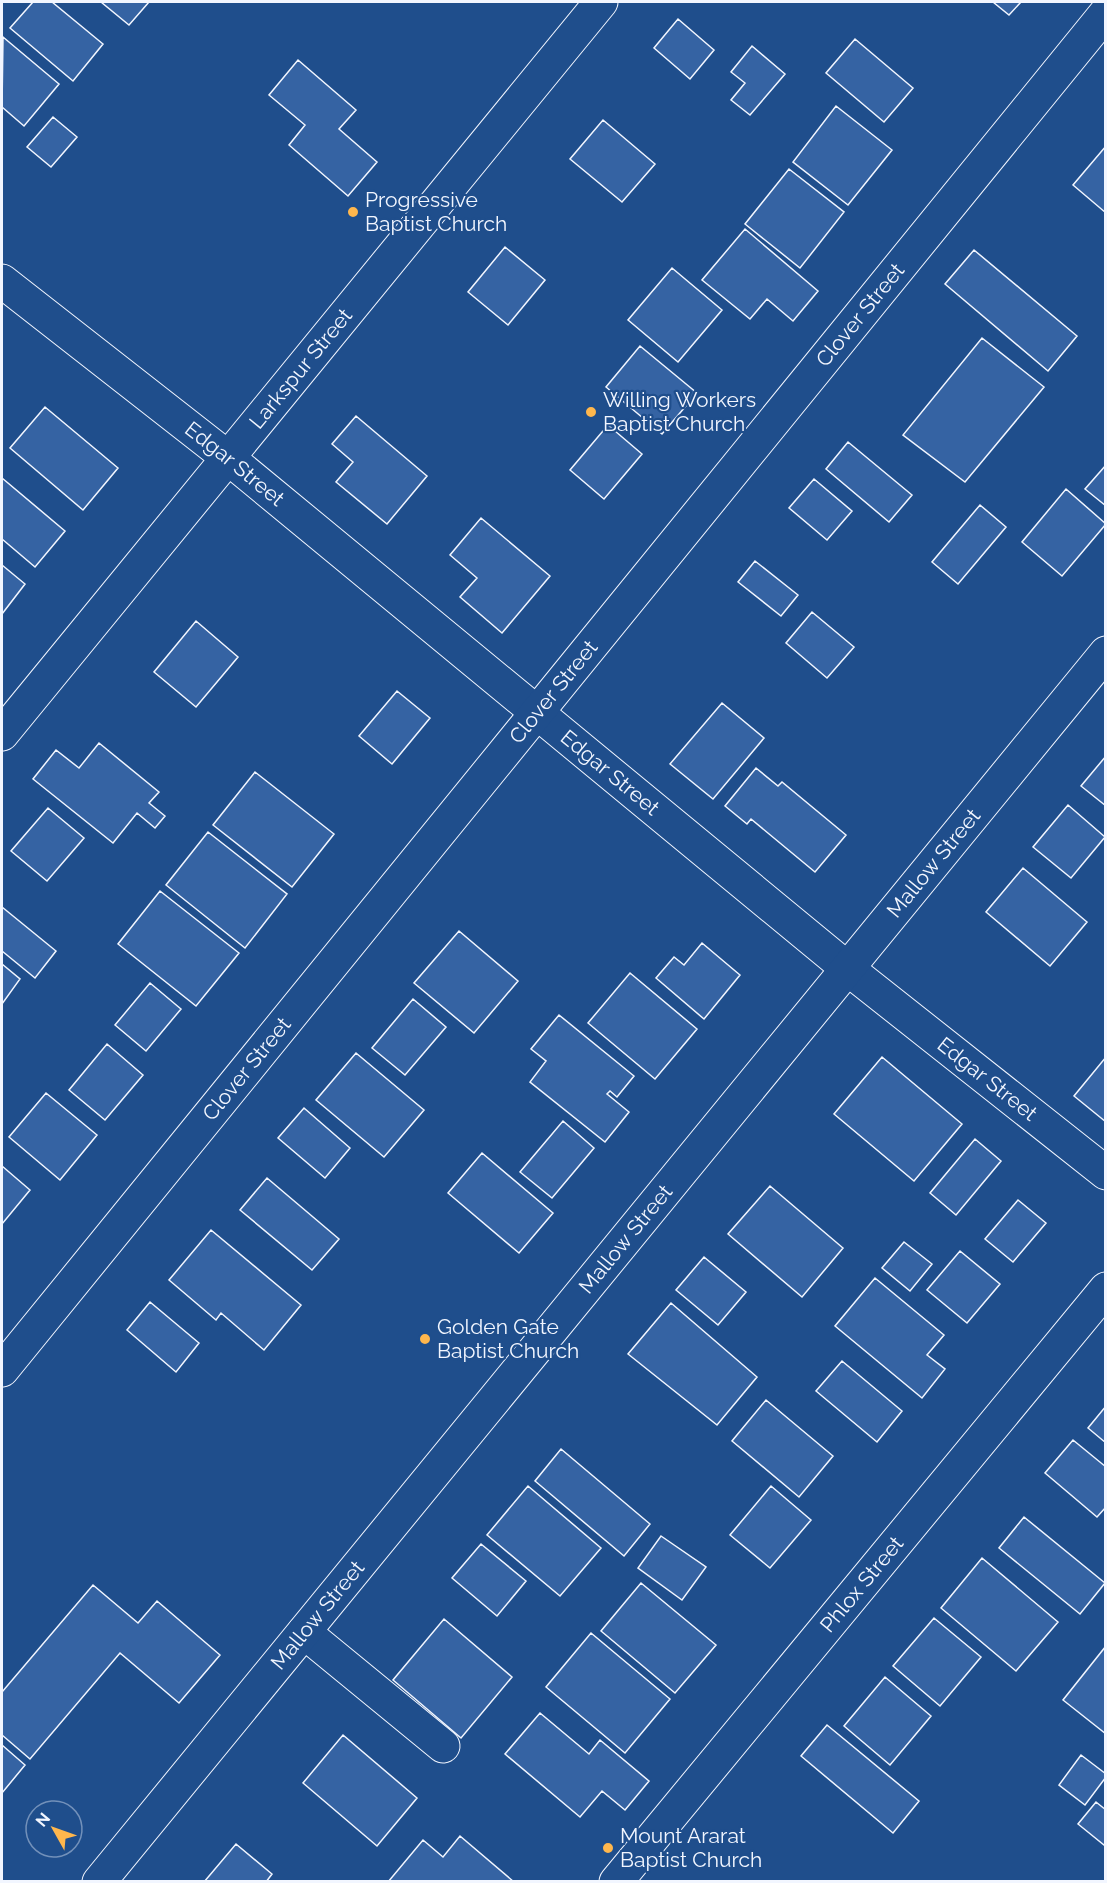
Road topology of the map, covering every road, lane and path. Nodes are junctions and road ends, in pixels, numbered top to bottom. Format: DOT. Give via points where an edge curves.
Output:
graph roads {
  1 [pos="601,2"];
  2 [pos="1106,13"];
  3 [pos="2,281"];
  4 [pos="227,457"];
  5 [pos="1106,653"];
  6 [pos="537,712"];
  7 [pos="2,734"];
  8 [pos="848,969"];
  9 [pos="1106,1173"];
  10 [pos="1106,1289"];
  11 [pos="2,1370"];
  12 [pos="304,1632"];
  13 [pos="443,1746"];
  14 [pos="99,1881"];
  15 [pos="616,1881"];
  1 -- 4 [label="street, Larkspur Street"];
  2 -- 6 [label="street, Clover Street"];
  3 -- 4 [label="street, Edgar Street"];
  4 -- 6 [label="street, Edgar Street"];
  4 -- 7 [label="street, Larkspur Street"];
  5 -- 8 [label="street, Mallow Street"];
  6 -- 8 [label="street, Edgar Street"];
  6 -- 11 [label="street, Clover Street"];
  8 -- 9 [label="street, Edgar Street"];
  8 -- 12 [label="street, Mallow Street"];
  10 -- 15 [label="street, Phlox Street"];
  12 -- 13 [label="street"];
  12 -- 14 [label="street, Mallow Street"];
}
